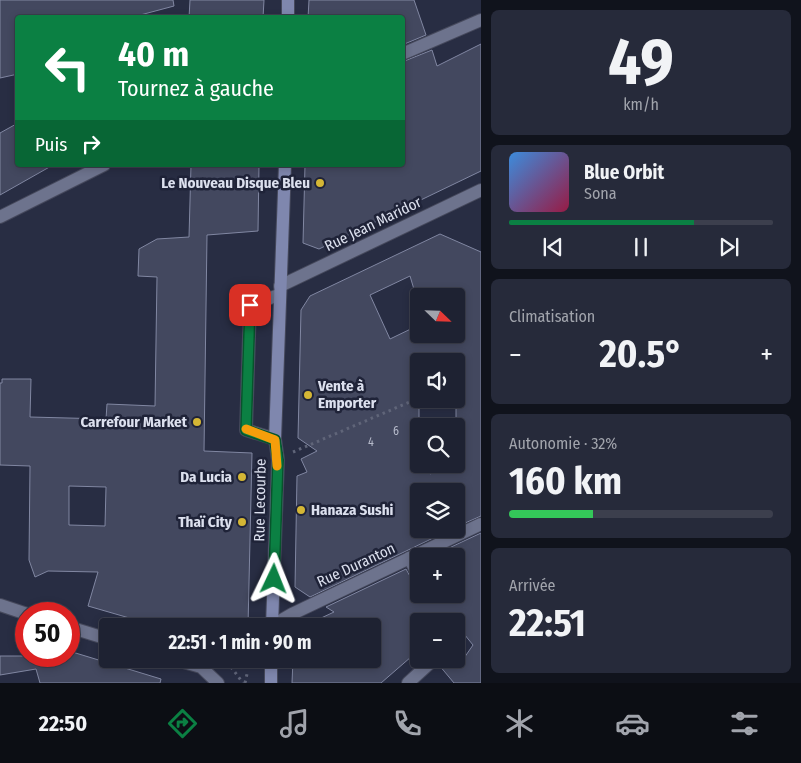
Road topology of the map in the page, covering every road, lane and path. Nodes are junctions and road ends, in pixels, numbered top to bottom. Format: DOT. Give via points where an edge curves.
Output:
graph roads {
  1 [pos="288,0"];
  2 [pos="288,15"];
  3 [pos="481,20"];
  4 [pos="405,53"];
  5 [pos="100,167"];
  6 [pos="285,167"];
  7 [pos="481,190"];
  8 [pos="0,217"];
  9 [pos="279,291"];
  10 [pos="410,402"];
  11 [pos="275,440"];
  12 [pos="278,460"];
  13 [pos="481,524"];
  14 [pos="409,558"];
  15 [pos="0,605"];
  16 [pos="15,610"];
  17 [pos="272,618"];
  18 [pos="285,618"];
  19 [pos="80,630"];
  20 [pos="99,636"];
  21 [pos="203,668"];
  22 [pos="232,668"];
  23 [pos="272,668"];
  24 [pos="425,668"];
  25 [pos="247,674"];
  26 [pos="218,683"];
  27 [pos="244,683"];
  28 [pos="271,683"];
  29 [pos="408,683"];
  1 -- 2 [label="main road"];
  3 -- 4 [label="street"];
  5 -- 8 [label="street"];
  6 -- 9 [label="main road, Rue Lecourbe"];
  7 -- 9 [label="street, Rue Jean Maridor"];
  9 -- 11 [label="main road, Rue Lecourbe"];
  9 -- 11 [label="street, Rue Jean Maridor" via="250,305 246,430"];
  10 -- 12 [label="path"];
  11 -- 12 [label="main road, Rue Lecourbe"];
  12 -- 17 [label="main road, Rue Lecourbe"];
  13 -- 14 [label="street, Rue Duranton"];
  14 -- 18 [label="street, Rue Duranton"];
  15 -- 16 [label="street"];
  19 -- 20 [label="street"];
  21 -- 26 [label="street"];
  22 -- 27 [label="path"];
  23 -- 28 [label="main road"];
  24 -- 29 [label="street"];
  25 -- 27 [label="path"];
}
